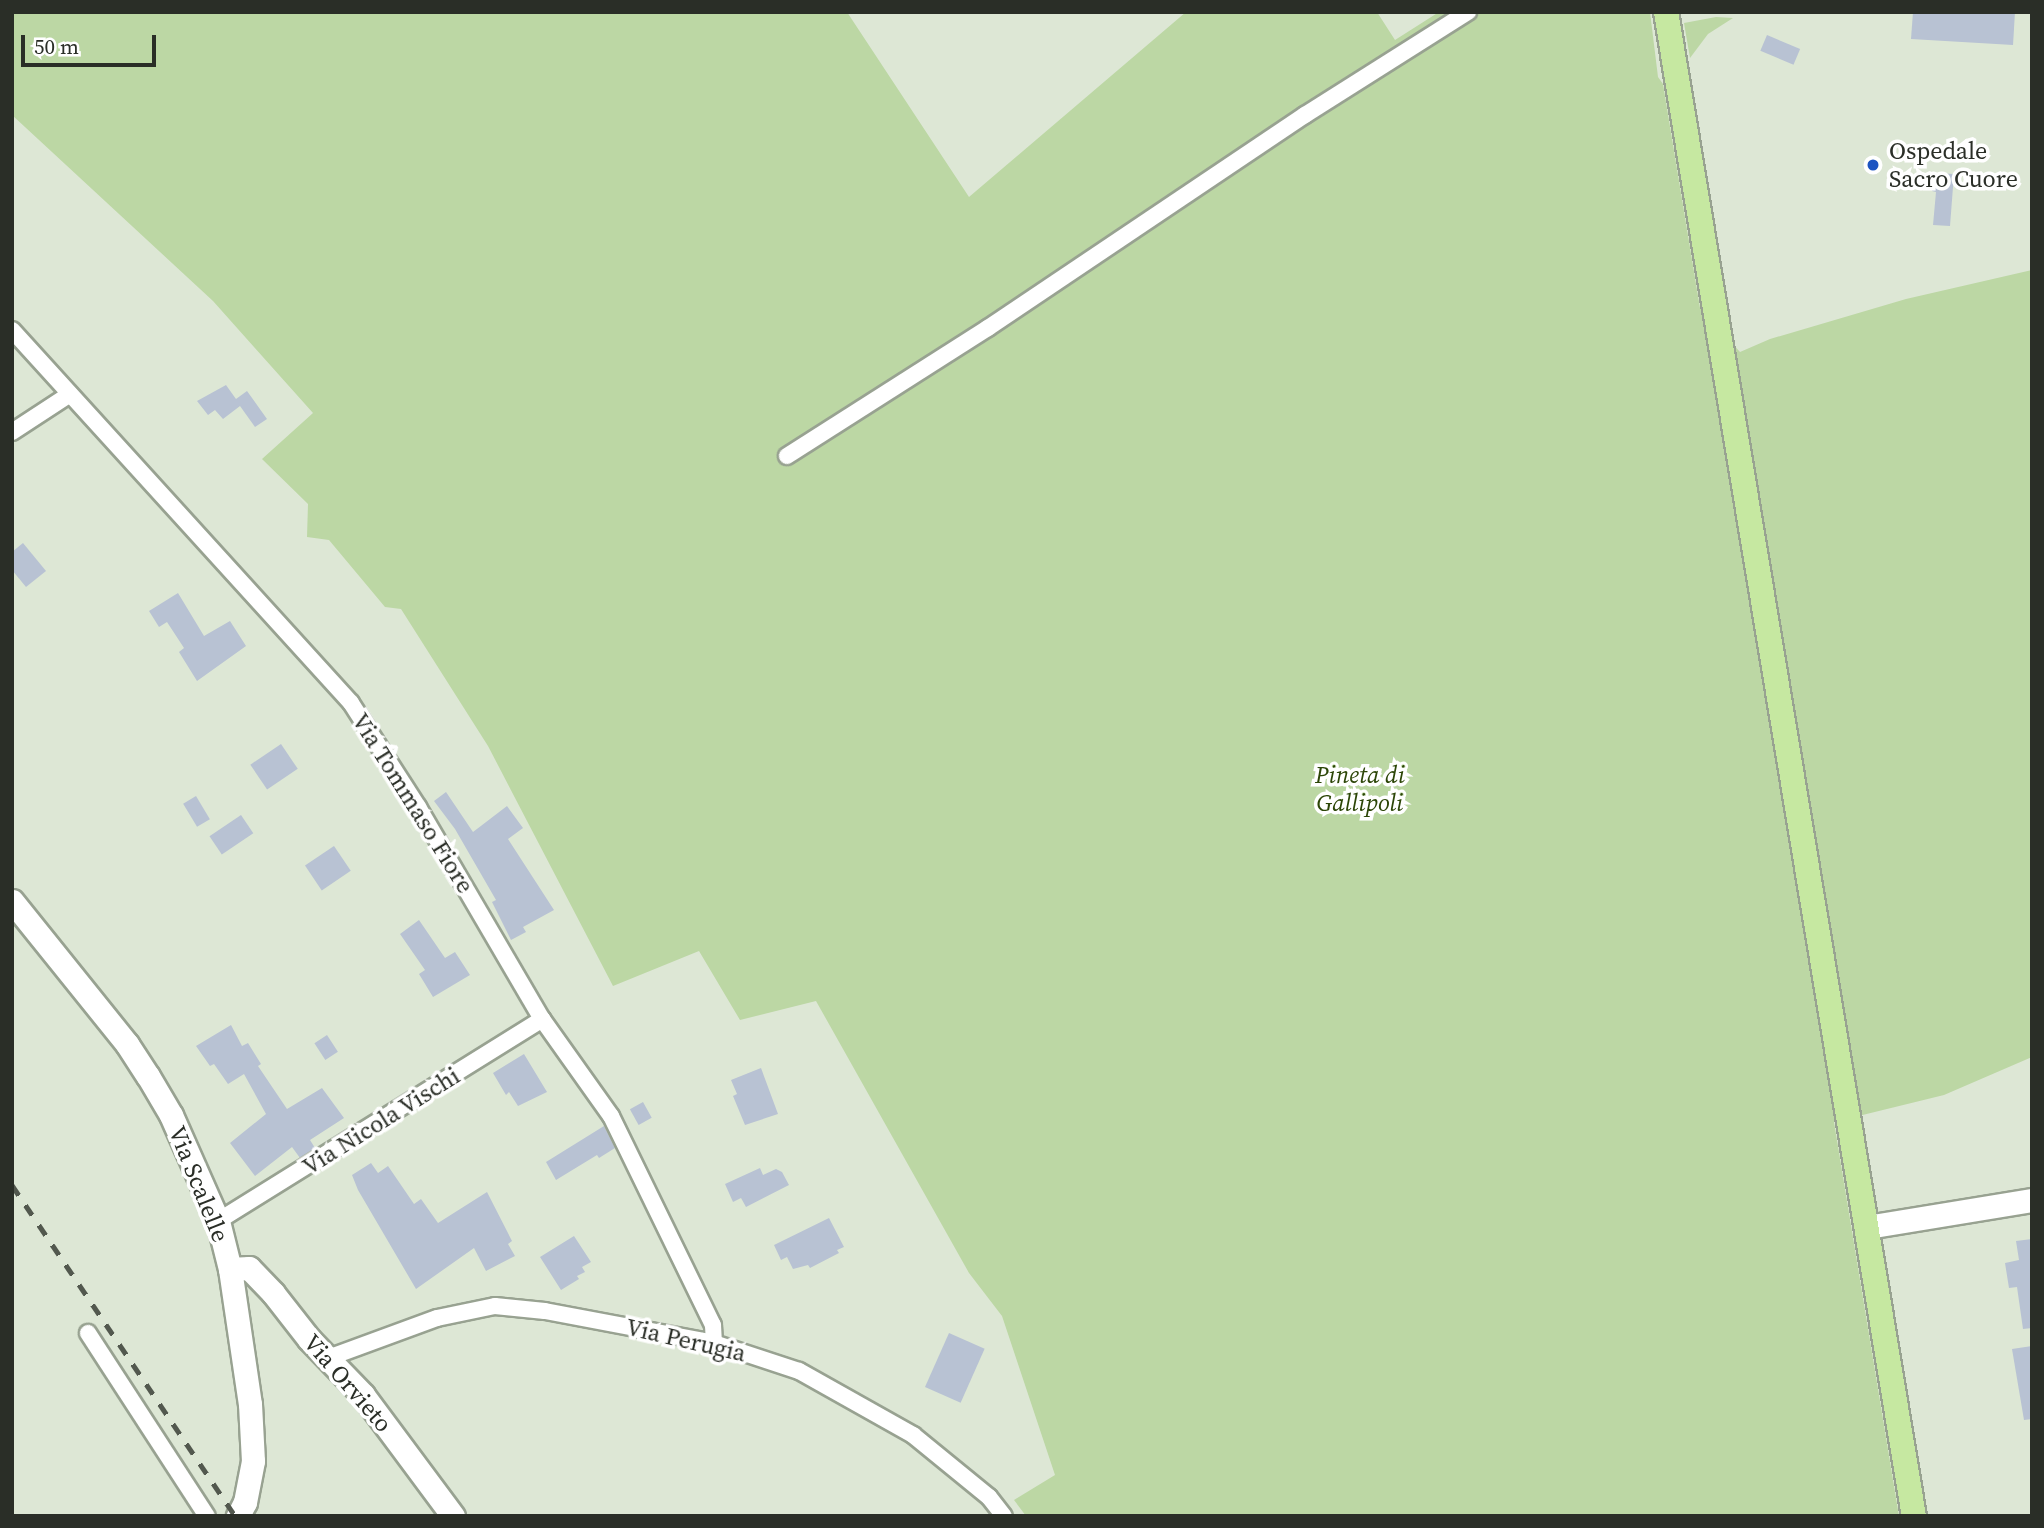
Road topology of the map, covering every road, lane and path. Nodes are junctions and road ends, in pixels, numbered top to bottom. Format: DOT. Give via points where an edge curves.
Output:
graph roads {
  1 [pos="1468,12"];
  2 [pos="1666,12"];
  3 [pos="12,330"];
  4 [pos="70,394"];
  5 [pos="12,432"];
  6 [pos="787,456"];
  7 [pos="12,901"];
  8 [pos="542,1018"];
  9 [pos="2032,1200"];
  10 [pos="218,1221"];
  11 [pos="1867,1227"];
  12 [pos="230,1269"];
  13 [pos="88,1333"];
  14 [pos="714,1343"];
  15 [pos="328,1358"];
  16 [pos="207,1516"];
  17 [pos="238,1516"];
  18 [pos="453,1516"];
  19 [pos="1003,1516"];
  20 [pos="1914,1516"];
  1 -- 6 [label="street"];
  2 -- 11 [label="main road"];
  3 -- 4 [label="street, Via Tommaso Fiore"];
  4 -- 5 [label="street"];
  4 -- 8 [label="street, Via Tommaso Fiore" via="351,704 418,807"];
  7 -- 10 [label="main road, Via Scalelle" via="149,1076 172,1115"];
  8 -- 10 [label="street, Via Nicola Vischi"];
  8 -- 14 [label="street, Via Tommaso Fiore" via="611,1116 713,1325"];
  9 -- 11 [label="main road"];
  10 -- 12 [label="main road, Via Scalelle"];
  11 -- 20 [label="main road"];
  12 -- 15 [label="main road, Via Orvieto" via="249,1268"];
  12 -- 17 [label="main road, Via Scalelle" via="250,1404 253,1461 246,1502"];
  13 -- 16 [label="street"];
  14 -- 15 [label="street, Via Perugia" via="495,1306 437,1318"];
  14 -- 19 [label="street, Via Perugia" via="799,1371 913,1436 989,1497"];
  15 -- 18 [label="main road, Via Orvieto" via="363,1395"];
}
